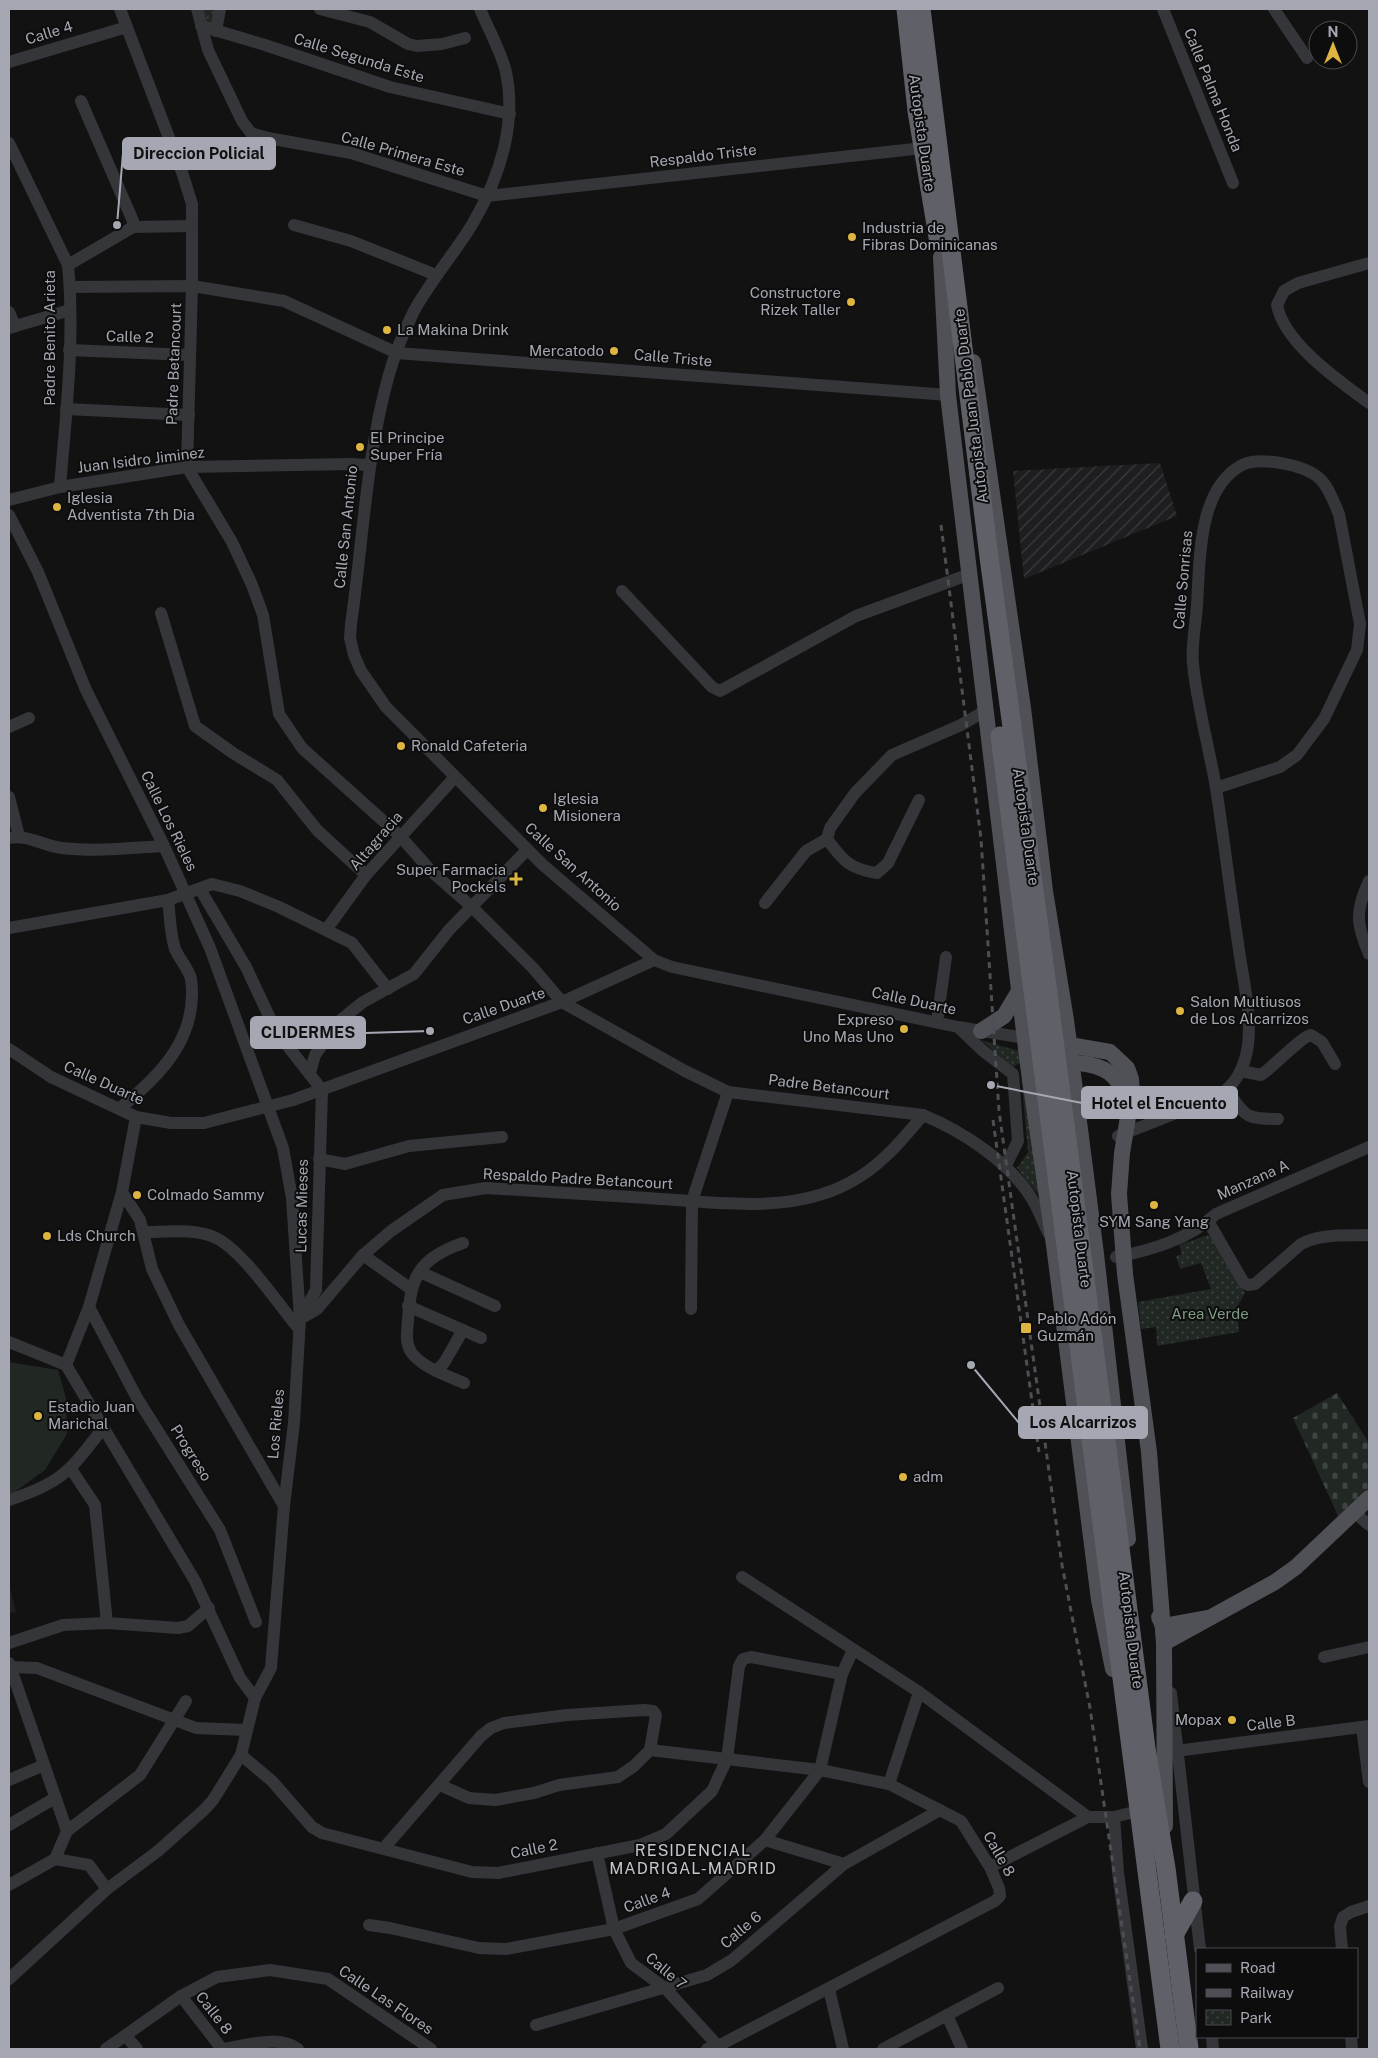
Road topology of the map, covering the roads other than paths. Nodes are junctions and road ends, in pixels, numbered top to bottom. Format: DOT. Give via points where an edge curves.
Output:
graph roads {
  1 [pos="120,9"];
  2 [pos="197,9"];
  3 [pos="220,9"];
  4 [pos="320,9"];
  5 [pos="480,9"];
  6 [pos="906,9"];
  7 [pos="921,9"];
  8 [pos="1163,9"];
  9 [pos="1274,9"];
  10 [pos="201,26"];
  11 [pos="127,27"];
  12 [pos="216,31"];
  13 [pos="465,38"];
  14 [pos="1307,58"];
  15 [pos="9,62"];
  16 [pos="82,101"];
  17 [pos="510,114"];
  18 [pos="9,143"];
  19 [pos="923,148"];
  20 [pos="1234,182"];
  21 [pos="487,196"];
  22 [pos="294,225"];
  23 [pos="192,226"];
  24 [pos="133,228"];
  25 [pos="947,256"];
  26 [pos="1369,263"];
  27 [pos="68,265"];
  28 [pos="436,275"];
  29 [pos="192,286"];
  30 [pos="70,287"];
  31 [pos="70,310"];
  32 [pos="9,312"];
  33 [pos="12,327"];
  34 [pos="69,350"];
  35 [pos="397,353"];
  36 [pos="190,355"];
  37 [pos="948,395"];
  38 [pos="1369,402"];
  39 [pos="66,409"];
  40 [pos="189,415"];
  41 [pos="369,466"];
  42 [pos="187,467"];
  43 [pos="60,487"];
  44 [pos="9,500"];
  45 [pos="9,515"];
  46 [pos="983,556"];
  47 [pos="970,574"];
  48 [pos="622,591"];
  49 [pos="161,612"];
  50 [pos="985,711"];
  51 [pos="29,718"];
  52 [pos="9,727"];
  53 [pos="455,777"];
  54 [pos="1216,788"];
  55 [pos="9,797"];
  56 [pos="919,800"];
  57 [pos="400,836"];
  58 [pos="14,837"];
  59 [pos="827,839"];
  60 [pos="164,846"];
  61 [pos="527,850"];
  62 [pos="366,875"];
  63 [pos="1369,881"];
  64 [pos="200,889"];
  65 [pos="1046,891"];
  66 [pos="185,893"];
  67 [pos="1007,893"];
  68 [pos="168,900"];
  69 [pos="764,903"];
  70 [pos="471,906"];
  71 [pos="9,928"];
  72 [pos="326,930"];
  73 [pos="1369,954"];
  74 [pos="946,957"];
  75 [pos="654,960"];
  76 [pos="388,989"];
  77 [pos="1019,990"];
  78 [pos="562,1002"];
  79 [pos="937,1022"];
  80 [pos="958,1027"];
  81 [pos="981,1031"];
  82 [pos="1025,1038"];
  83 [pos="1061,1043"];
  84 [pos="9,1049"];
  85 [pos="1070,1062"];
  86 [pos="1334,1064"];
  87 [pos="1028,1065"];
  88 [pos="1241,1071"];
  89 [pos="310,1073"];
  90 [pos="1013,1074"];
  91 [pos="322,1090"];
  92 [pos="1227,1090"];
  93 [pos="728,1092"];
  94 [pos="119,1109"];
  95 [pos="923,1115"];
  96 [pos="136,1116"];
  97 [pos="1278,1119"];
  98 [pos="1121,1135"];
  99 [pos="502,1138"];
  100 [pos="1081,1141"];
  101 [pos="1369,1147"];
  102 [pos="283,1148"];
  103 [pos="1040,1149"];
  104 [pos="319,1159"];
  105 [pos="1006,1167"];
  106 [pos="122,1192"];
  107 [pos="692,1201"];
  108 [pos="1208,1221"];
  109 [pos="143,1232"];
  110 [pos="1369,1235"];
  111 [pos="463,1243"];
  112 [pos="1054,1245"];
  113 [pos="363,1256"];
  114 [pos="1120,1257"];
  115 [pos="420,1272"];
  116 [pos="410,1289"];
  117 [pos="408,1306"];
  118 [pos="495,1306"];
  119 [pos="89,1307"];
  120 [pos="691,1309"];
  121 [pos="299,1324"];
  122 [pos="463,1330"];
  123 [pos="481,1338"];
  124 [pos="9,1342"];
  125 [pos="66,1365"];
  126 [pos="436,1372"];
  127 [pos="464,1383"];
  128 [pos="103,1428"];
  129 [pos="71,1469"];
  130 [pos="1369,1498"];
  131 [pos="9,1500"];
  132 [pos="284,1506"];
  133 [pos="1354,1512"];
  134 [pos="1369,1525"];
  135 [pos="1113,1553"];
  136 [pos="742,1577"];
  137 [pos="1161,1603"];
  138 [pos="209,1608"];
  139 [pos="1207,1618"];
  140 [pos="256,1622"];
  141 [pos="107,1623"];
  142 [pos="1163,1626"];
  143 [pos="9,1642"];
  144 [pos="1164,1643"];
  145 [pos="1369,1646"];
  146 [pos="853,1650"];
  147 [pos="1324,1657"];
  148 [pos="9,1665"];
  149 [pos="842,1674"];
  150 [pos="919,1692"];
  151 [pos="255,1698"];
  152 [pos="186,1701"];
  153 [pos="175,1718"];
  154 [pos="1366,1727"];
  155 [pos="247,1730"];
  156 [pos="1146,1748"];
  157 [pos="650,1750"];
  158 [pos="1176,1751"];
  159 [pos="241,1755"];
  160 [pos="727,1758"];
  161 [pos="44,1765"];
  162 [pos="820,1770"];
  163 [pos="1135,1778"];
  164 [pos="9,1780"];
  165 [pos="1369,1782"];
  166 [pos="889,1784"];
  167 [pos="440,1785"];
  168 [pos="55,1798"];
  169 [pos="940,1810"];
  170 [pos="1138,1811"];
  171 [pos="1088,1817"];
  172 [pos="1114,1818"];
  173 [pos="9,1824"];
  174 [pos="67,1831"];
  175 [pos="764,1840"];
  176 [pos="384,1848"];
  177 [pos="597,1854"];
  178 [pos="55,1858"];
  179 [pos="844,1864"];
  180 [pos="990,1867"];
  181 [pos="1166,1868"];
  182 [pos="9,1885"];
  183 [pos="107,1889"];
  184 [pos="1193,1901"];
  185 [pos="1369,1906"];
  186 [pos="369,1925"];
  187 [pos="614,1929"];
  188 [pos="1174,1935"];
  189 [pos="1200,1948"];
  190 [pos="1342,1948"];
  191 [pos="1179,1975"];
  192 [pos="9,1979"];
  193 [pos="998,1988"];
  194 [pos="666,1989"];
  195 [pos="829,1989"];
  196 [pos="1196,1989"];
  197 [pos="181,1996"];
  198 [pos="947,2015"];
  199 [pos="536,2025"];
  200 [pos="126,2036"];
  201 [pos="712,2048"];
  202 [pos="106,2049"];
  203 [pos="137,2049"];
  204 [pos="223,2049"];
  205 [pos="298,2049"];
  206 [pos="431,2049"];
  207 [pos="843,2049"];
  208 [pos="883,2049"];
  209 [pos="962,2049"];
  210 [pos="1142,2049"];
  211 [pos="1170,2049"];
  212 [pos="1189,2049"];
  1 -- 11 [label="street, Padre Betancourt"];
  2 -- 10 [label="street"];
  3 -- 12 [label="street"];
  4 -- 13 [label="street" via="370,22 417,46"];
  5 -- 17 [label="street, Calle San Antonio" via="504,67"];
  6 -- 19 [label="highway, Autopista Duarte"];
  7 -- 25 [label="highway, Autopista Duarte"];
  8 -- 20 [label="street, Calle Palma Honda"];
  9 -- 14 [label="street"];
  10 -- 12 [label="street, Calle Segunda Este"];
  10 -- 21 [label="street, Calle Primera Este" via="208,50 251,133 351,153"];
  11 -- 15 [label="street, Calle 4"];
  11 -- 23 [label="street, Padre Betancourt" via="182,172 192,204"];
  12 -- 17 [label="street, Calle Segunda Este" via="390,87"];
  16 -- 24 [label="street" via="133,221"];
  17 -- 21 [label="street, Calle San Antonio" via="501,161"];
  18 -- 27 [label="street, Padre Benito Arieta"];
  19 -- 21 [label="street, Respaldo Triste"];
  19 -- 25 [label="highway, Autopista Duarte"];
  21 -- 28 [label="street, Calle San Antonio" via="473,223"];
  22 -- 28 [label="street" via="351,241"];
  23 -- 24 [label="street"];
  23 -- 29 [label="street, Padre Betancourt"];
  24 -- 27 [label="street"];
  25 -- 37 [label="main road"];
  25 -- 46 [label="highway, Autopista Juan Pablo Duarte"];
  25 -- 65 [label="main road" via="979,393"];
  26 -- 38 [label="street" via="1298,284 1284,291 1276,305 1279,316 1322,368"];
  27 -- 30 [label="street, Padre Benito Arieta"];
  28 -- 35 [label="street, Calle San Antonio" via="414,311"];
  29 -- 30 [label="street"];
  29 -- 35 [label="street" via="284,301"];
  29 -- 36 [label="street, Padre Betancourt"];
  30 -- 31 [label="street, Padre Benito Arieta"];
  31 -- 33 [label="street"];
  31 -- 34 [label="street, Padre Benito Arieta"];
  32 -- 33 [label="street"];
  34 -- 36 [label="street, Calle 2"];
  34 -- 39 [label="street, Padre Benito Arieta"];
  35 -- 37 [label="street, Calle Triste"];
  35 -- 41 [label="street, Calle San Antonio" via="388,377"];
  36 -- 40 [label="street, Padre Betancourt"];
  37 -- 47 [label="main road"];
  39 -- 40 [label="street"];
  39 -- 43 [label="street, Padre Benito Arieta"];
  40 -- 42 [label="street, Padre Betancourt"];
  41 -- 42 [label="street, Juan Isidro Jiminez"];
  41 -- 53 [label="street, Calle San Antonio" via="350,631 354,656 361,672 386,707"];
  42 -- 43 [label="street, Juan Isidro Jiminez"];
  42 -- 57 [label="street" via="232,542 260,608 279,714 302,748"];
  43 -- 44 [label="street, Juan Isidro Jiminez"];
  45 -- 60 [label="street, Calle Los Rieles" via="38,572 86,690"];
  46 -- 135 [label="highway, Autopista Duarte"];
  47 -- 48 [label="street" via="856,616 720,691 712,687"];
  47 -- 50 [label="main road"];
  49 -- 62 [label="street" via="195,726 277,780 318,830"];
  50 -- 59 [label="street" via="892,755 855,793 830,828"];
  50 -- 67 [label="main road"];
  51 -- 52 [label="street"];
  53 -- 57 [label="street, Altagracia"];
  53 -- 61 [label="street, Calle San Antonio"];
  54 -- 54 [label="street, Calle Sonrisas" via="1193,663 1202,530 1220,487 1235,469 1251,461 1270,461 1320,478 1333,500 1339,514 1360,624 1357,650 1324,719 1297,755 1280,766"];
  54 -- 88 [label="street, Calle Sonrisas" via="1248,1019 1248,1043"];
  55 -- 58 [label="street"];
  56 -- 59 [label="street" via="888,863 877,873 858,870 842,859"];
  57 -- 62 [label="street, Altagracia"];
  57 -- 70 [label="street" via="432,872"];
  58 -- 60 [label="street" via="60,848 88,850"];
  59 -- 69 [label="street" via="806,851"];
  60 -- 66 [label="street, Calle Los Rieles"];
  61 -- 70 [label="street"];
  61 -- 75 [label="street, Calle San Antonio"];
  62 -- 72 [label="street, Altagracia"];
  63 -- 73 [label="street" via="1358,913 1359,931"];
  64 -- 66 [label="street"];
  64 -- 72 [label="street" via="212,884 240,891"];
  64 -- 89 [label="street" via="246,967 276,1031"];
  65 -- 67 [label="main road" via="1041,909 1030,915 1018,911"];
  65 -- 83 [label="main road" via="1066,1020"];
  66 -- 68 [label="street"];
  66 -- 102 [label="street, Calle Los Rieles" via="210,948"];
  67 -- 77 [label="main road"];
  68 -- 71 [label="street"];
  68 -- 94 [label="street" via="175,948 191,978 191,1014 175,1054 149,1085"];
  70 -- 76 [label="street" via="414,974"];
  70 -- 78 [label="street"];
  72 -- 76 [label="street" via="352,943"];
  74 -- 79 [label="street"];
  75 -- 78 [label="street, Calle Duarte"];
  75 -- 79 [label="street, Calle Duarte" via="672,967"];
  76 -- 89 [label="street" via="363,1002 337,1023 315,1055"];
  77 -- 81 [label="main road" via="1004,1016"];
  77 -- 82 [label="main road"];
  78 -- 91 [label="street, Calle Duarte"];
  78 -- 93 [label="street, Padre Betancourt"];
  79 -- 80 [label="street, Calle Duarte"];
  80 -- 81 [label="street, Calle Duarte"];
  80 -- 90 [label="street"];
  81 -- 82 [label="street, Calle Duarte"];
  82 -- 83 [label="main road"];
  82 -- 87 [label="main road"];
  83 -- 85 [label="main road"];
  83 -- 87 [label="main road"];
  83 -- 98 [label="main road" via="1110,1052 1127,1068 1132,1093"];
  84 -- 94 [label="street, Calle Duarte" via="51,1077"];
  85 -- 87 [label="main road"];
  85 -- 98 [label="main road" via="1099,1066 1118,1080 1124,1102"];
  85 -- 100 [label="main road"];
  86 -- 88 [label="street" via="1322,1042 1312,1035 1302,1038 1261,1075"];
  87 -- 90 [label="street"];
  87 -- 103 [label="main road"];
  88 -- 92 [label="street, Calle Sonrisas"];
  89 -- 91 [label="street"];
  90 -- 105 [label="street" via="1018,1141"];
  91 -- 96 [label="street, Calle Duarte" via="233,1117 191,1124 171,1124"];
  91 -- 104 [label="street, Lucas Mieses"];
  92 -- 97 [label="street" via="1244,1114"];
  92 -- 98 [label="street, Calle Sonrisas" via="1217,1097"];
  93 -- 95 [label="street, Padre Betancourt"];
  93 -- 107 [label="street"];
  94 -- 96 [label="street, Calle Duarte"];
  95 -- 105 [label="street, Padre Betancourt" via="952,1127"];
  95 -- 107 [label="street, Respaldo Padre Betancourt" via="873,1169 848,1184 815,1197 756,1204"];
  96 -- 106 [label="street"];
  98 -- 114 [label="main road" via="1112,1193"];
  99 -- 104 [label="street" via="409,1146 346,1164"];
  100 -- 103 [label="main road" via="1074,1134 1044,1137"];
  100 -- 156 [label="main road" via="1134,1598"];
  101 -- 108 [label="street, Manzana A" via="1216,1214"];
  102 -- 121 [label="street, Los Rieles" via="292,1198"];
  103 -- 112 [label="main road"];
  104 -- 121 [label="street, Lucas Mieses" via="316,1290"];
  105 -- 112 [label="street, Padre Betancourt" via="1033,1200"];
  106 -- 109 [label="street" via="140,1220"];
  106 -- 119 [label="street"];
  107 -- 113 [label="street, Respaldo Padre Betancourt" via="486,1188 443,1195 391,1231"];
  107 -- 120 [label="street"];
  108 -- 110 [label="street" via="1248,1285 1255,1284 1310,1240"];
  108 -- 114 [label="street, Manzana A" via="1194,1232"];
  109 -- 121 [label="street" via="215,1237 230,1247"];
  109 -- 132 [label="street" via="152,1269 179,1325"];
  111 -- 115 [label="street" via="440,1251"];
  112 -- 163 [label="main road" via="1099,1600"];
  113 -- 116 [label="street"];
  113 -- 121 [label="street, Respaldo Padre Betancourt" via="317,1309"];
  114 -- 137 [label="main road" via="1149,1452"];
  114 -- 142 [label="main road" via="1158,1614"];
  115 -- 116 [label="street"];
  115 -- 118 [label="street"];
  116 -- 117 [label="street"];
  117 -- 122 [label="street"];
  117 -- 126 [label="street" via="407,1344 412,1353"];
  119 -- 125 [label="street"];
  119 -- 140 [label="street, Progreso" via="137,1398 220,1530"];
  121 -- 132 [label="street, Los Rieles" via="294,1423"];
  122 -- 123 [label="street"];
  122 -- 126 [label="street"];
  124 -- 125 [label="street"];
  125 -- 128 [label="street"];
  126 -- 127 [label="street"];
  128 -- 129 [label="street"];
  128 -- 138 [label="street"];
  129 -- 131 [label="street" via="40,1490"];
  129 -- 141 [label="street" via="95,1505"];
  130 -- 133 [label="main road"];
  132 -- 151 [label="street, Los Rieles" via="271,1668"];
  133 -- 134 [label="street"];
  133 -- 139 [label="main road" via="1296,1567 1260,1592"];
  135 -- 156 [label="highway, Autopista Duarte"];
  135 -- 163 [label="highway"];
  136 -- 146 [label="street"];
  137 -- 139 [label="main road" via="1177,1616"];
  137 -- 142 [label="main road"];
  138 -- 141 [label="street" via="188,1626 178,1628"];
  138 -- 151 [label="street" via="240,1678"];
  139 -- 142 [label="main road"];
  139 -- 144 [label="main road"];
  141 -- 143 [label="street" via="63,1624"];
  142 -- 144 [label="main road"];
  144 -- 158 [label="street"];
  144 -- 181 [label="main road"];
  145 -- 147 [label="street"];
  146 -- 149 [label="street, Calle 4"];
  146 -- 150 [label="street"];
  148 -- 153 [label="street" via="37,1668"];
  148 -- 161 [label="street"];
  149 -- 160 [label="street, Calle 2" via="752,1657 743,1659 739,1666"];
  149 -- 162 [label="street, Calle 4"];
  150 -- 166 [label="street"];
  150 -- 171 [label="street"];
  151 -- 155 [label="street, Los Rieles"];
  152 -- 153 [label="street"];
  153 -- 155 [label="street" via="196,1728"];
  153 -- 174 [label="street" via="140,1775"];
  154 -- 158 [label="street, Calle B"];
  154 -- 165 [label="street"];
  155 -- 159 [label="street, Los Rieles"];
  156 -- 181 [label="highway, Autopista Duarte"];
  157 -- 160 [label="street, Calle 8"];
  157 -- 167 [label="street" via="618,1777 559,1785 495,1800 469,1798"];
  157 -- 167 [label="street" via="656,1715 653,1711 567,1715 504,1723 482,1736"];
  158 -- 184 [label="street"];
  159 -- 176 [label="street, Calle 2" via="272,1781 312,1827 322,1833"];
  159 -- 183 [label="street, Los Rieles" via="204,1810 158,1851"];
  160 -- 162 [label="street, Calle 8"];
  160 -- 177 [label="street, Calle 2" via="712,1791 666,1834 640,1845"];
  161 -- 164 [label="street"];
  161 -- 168 [label="street"];
  162 -- 166 [label="street, Calle 8"];
  162 -- 175 [label="street, Calle 4"];
  163 -- 170 [label="highway"];
  166 -- 169 [label="street, Calle 8"];
  167 -- 176 [label="street"];
  168 -- 173 [label="street"];
  168 -- 174 [label="street"];
  169 -- 179 [label="street, Calle 6"];
  169 -- 180 [label="street, Calle 8" via="961,1821"];
  170 -- 172 [label="street"];
  170 -- 211 [label="highway"];
  171 -- 172 [label="street"];
  171 -- 180 [label="street"];
  172 -- 210 [label="street" via="1118,1872"];
  174 -- 178 [label="street"];
  175 -- 179 [label="street"];
  175 -- 187 [label="street, Calle 4" via="698,1899"];
  176 -- 177 [label="street, Calle 2" via="485,1873"];
  177 -- 187 [label="street, Calle 7"];
  178 -- 182 [label="street"];
  178 -- 183 [label="street" via="89,1865"];
  179 -- 194 [label="street, Calle 6" via="732,1960 707,1975"];
  180 -- 195 [label="street, Calle 8" via="999,1888 1000,1896 995,1901"];
  181 -- 188 [label="highway, Autopista Duarte"];
  183 -- 192 [label="street, Los Rieles"];
  184 -- 188 [label="highway"];
  184 -- 189 [label="street"];
  185 -- 190 [label="street" via="1343,1917 1340,1927"];
  186 -- 187 [label="street, Calle 4" via="479,1948 506,1949"];
  187 -- 194 [label="street, Calle 7" via="631,1964"];
  188 -- 191 [label="highway, Autopista Duarte"];
  191 -- 196 [label="highway"];
  191 -- 212 [label="highway, Autopista Duarte"];
  193 -- 198 [label="street"];
  194 -- 199 [label="street, Calle 6"];
  194 -- 201 [label="street, Calle 7"];
  195 -- 201 [label="street, Calle 8"];
  195 -- 207 [label="street"];
  197 -- 200 [label="street, Calle Las Flores"];
  197 -- 204 [label="street, Calle 8"];
  197 -- 206 [label="street, Calle Las Flores" via="218,1977 270,1970 328,1979"];
  198 -- 208 [label="street"];
  198 -- 209 [label="street"];
  200 -- 202 [label="street, Calle Las Flores"];
  200 -- 203 [label="street"];
  204 -- 205 [label="street" via="285,2042"];
}
